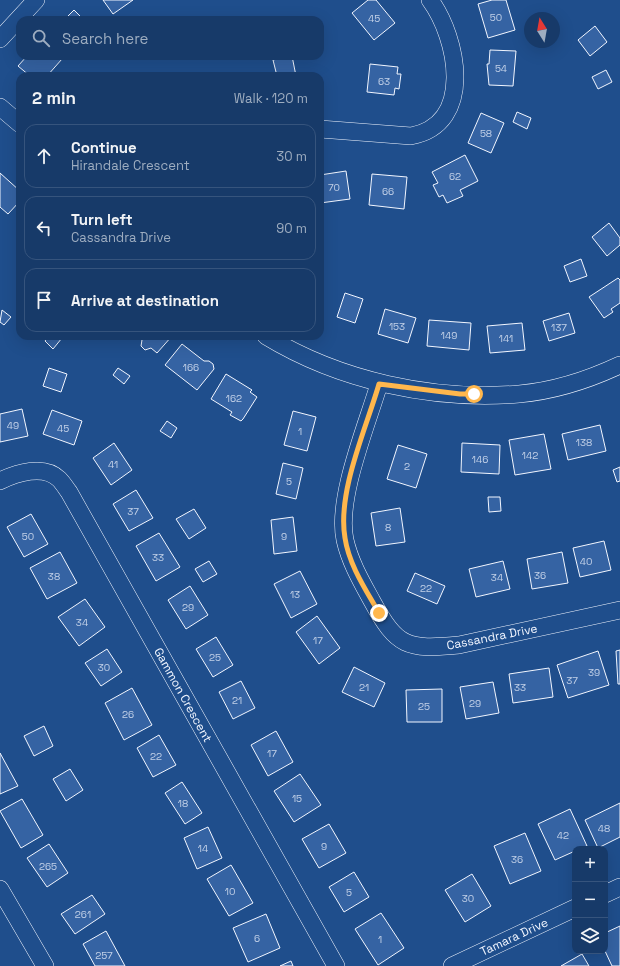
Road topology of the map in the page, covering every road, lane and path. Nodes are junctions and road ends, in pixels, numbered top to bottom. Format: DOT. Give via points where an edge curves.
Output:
graph roads {
  1 [pos="36,0"];
  2 [pos="430,0"];
  3 [pos="21,16"];
  4 [pos="16,22"];
  5 [pos="0,39"];
  6 [pos="0,107"];
  7 [pos="16,121"];
  8 [pos="324,129"];
  9 [pos="274,340"];
  10 [pos="620,365"];
  11 [pos="379,384"];
  12 [pos="0,481"];
  13 [pos="620,610"];
  14 [pos="620,887"];
  15 [pos="0,889"];
  16 [pos="608,893"];
  17 [pos="572,909"];
  18 [pos="45,966"];
  19 [pos="336,966"];
  20 [pos="452,966"];
  1 -- 3 [label="street"];
  2 -- 8 [label="street" via="447,31 453,56 454,89 452,102 444,118 426,132 411,136"];
  4 -- 5 [label="street"];
  6 -- 7 [label="street"];
  9 -- 11 [label="street" via="317,361"];
  10 -- 11 [label="street" via="555,388 519,394 460,394"];
  11 -- 13 [label="street, Cassandra Drive" via="352,470 343,512 345,539 352,564 385,625 397,638 412,646 432,648 459,645"];
  12 -- 19 [label="street, Gammon Crescent" via="22,472 36,472 56,477 69,492"];
  14 -- 16 [label="street"];
  15 -- 18 [label="street"];
  17 -- 20 [label="street, Tamara Drive"];
}
